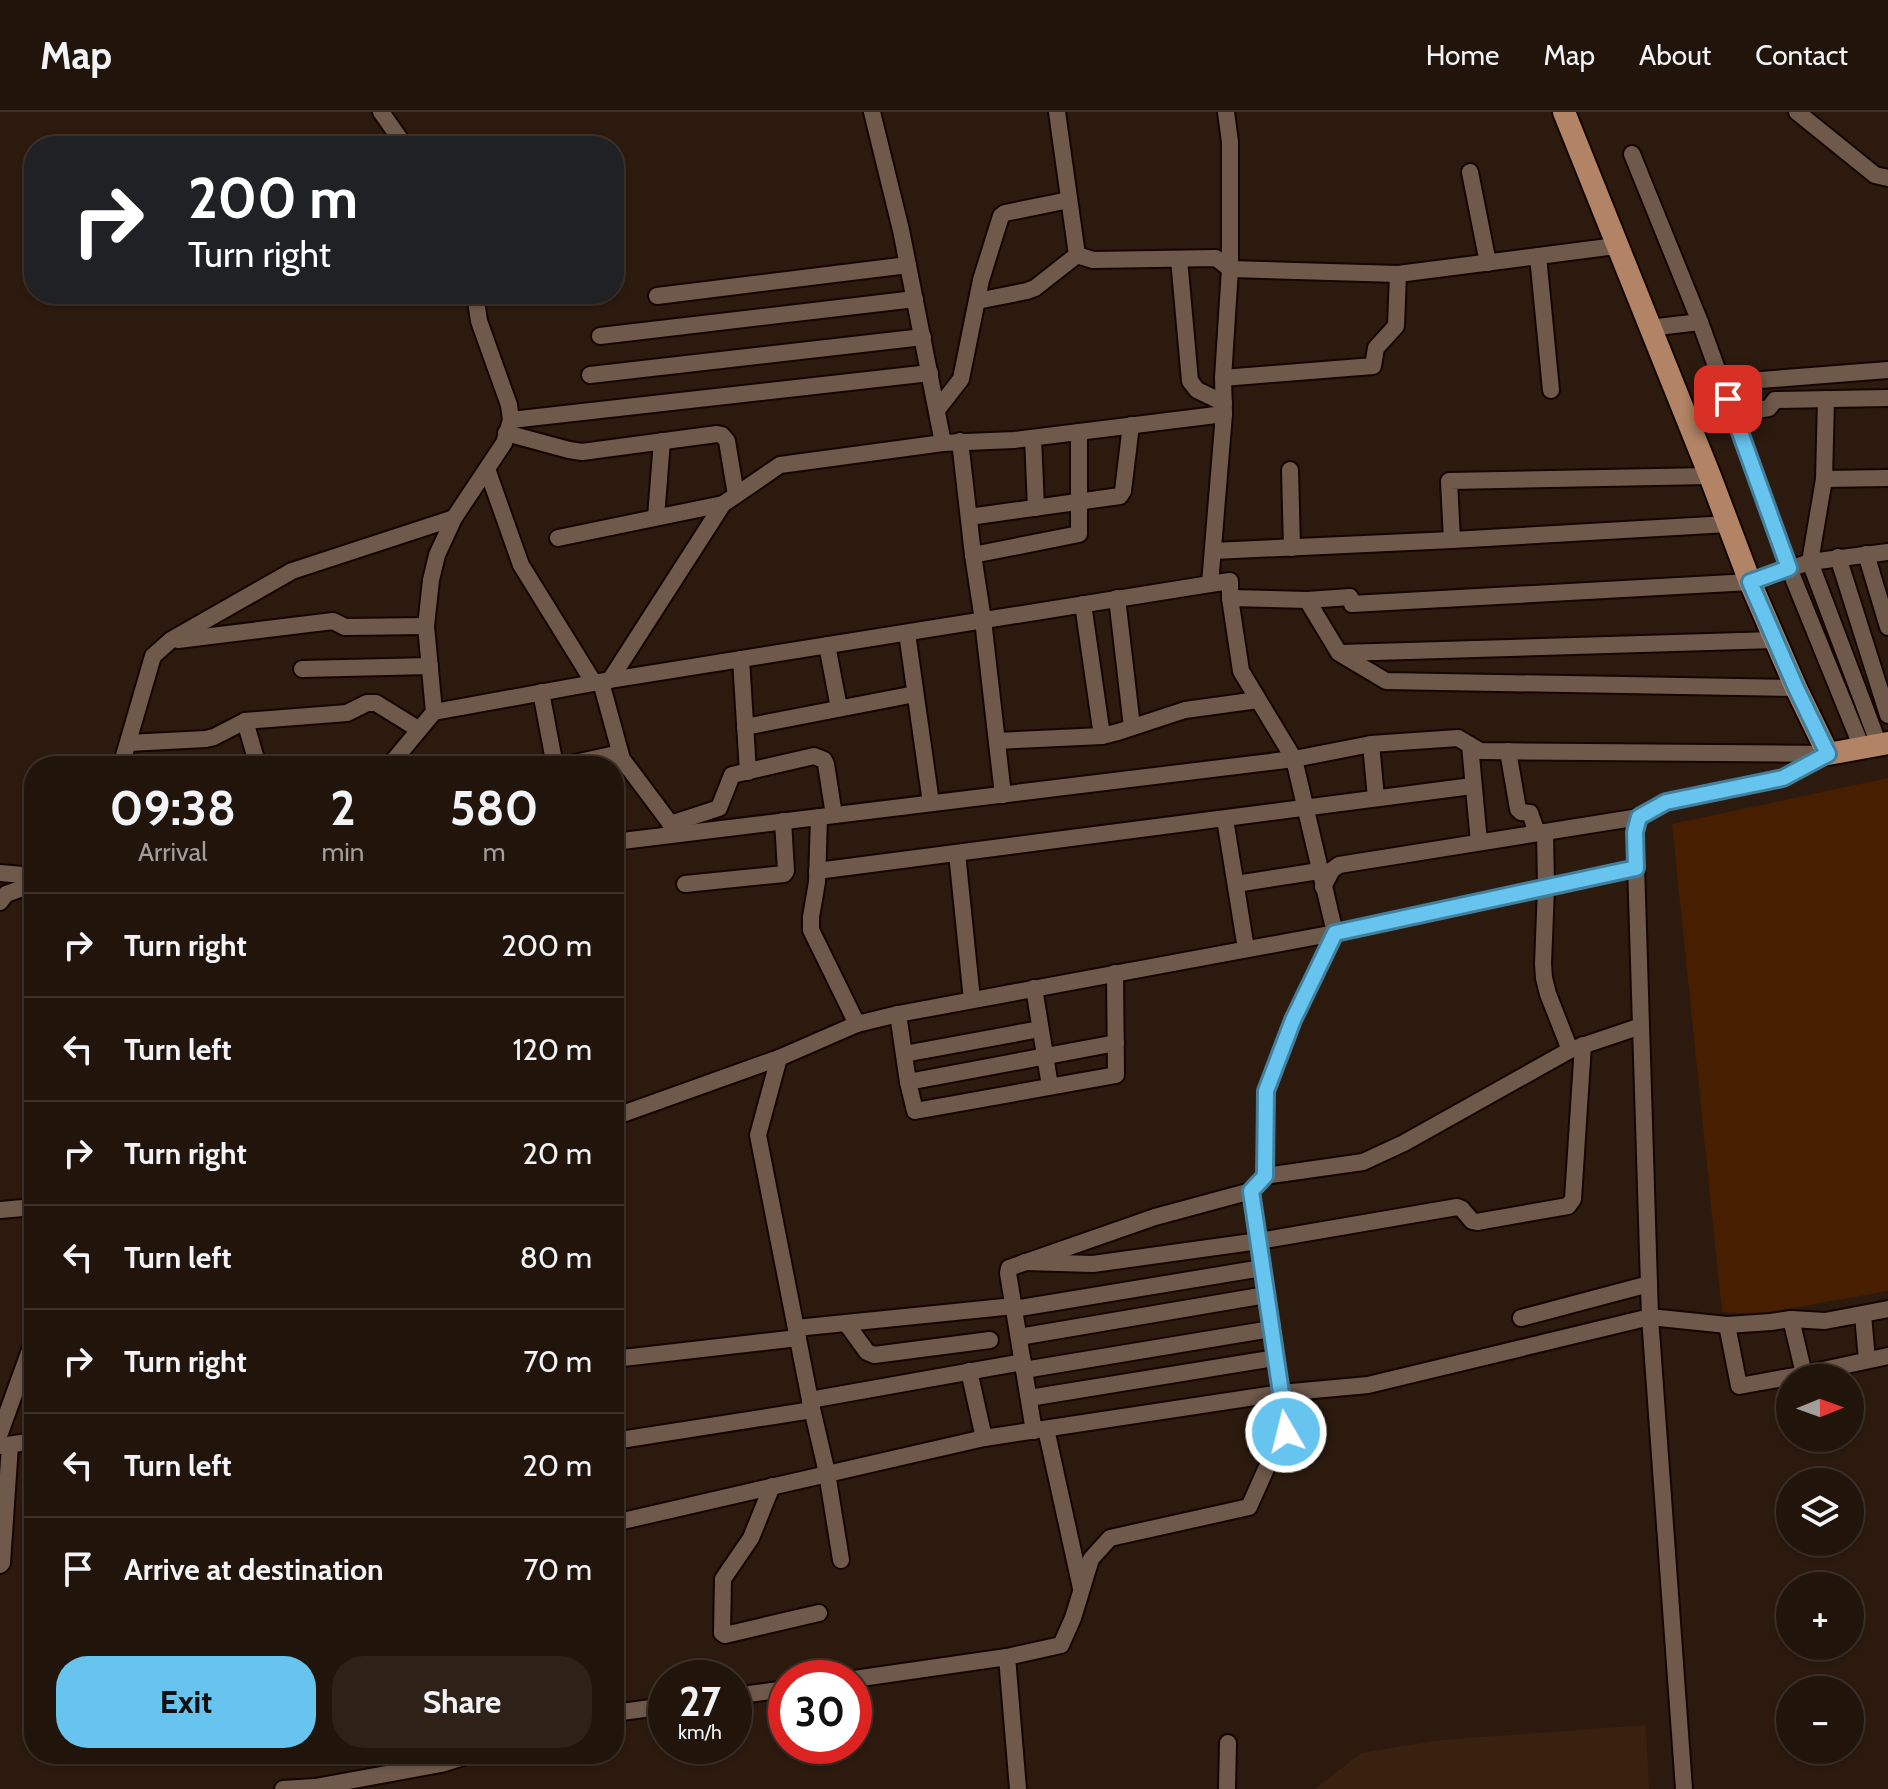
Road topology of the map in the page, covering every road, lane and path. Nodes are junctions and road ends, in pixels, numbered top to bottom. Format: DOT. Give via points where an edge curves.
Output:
graph roads {
  1 [pos="381,112"];
  2 [pos="872,112"];
  3 [pos="1057,112"];
  4 [pos="1226,112"];
  5 [pos="1564,112"];
  6 [pos="1797,112"];
  7 [pos="398,136"];
  8 [pos="1632,154"];
  9 [pos="1470,172"];
  10 [pos="1888,178"];
  11 [pos="1069,200"];
  12 [pos="1616,246"];
  13 [pos="1077,255"];
  14 [pos="1538,256"];
  15 [pos="1179,259"];
  16 [pos="1488,263"];
  17 [pos="908,265"];
  18 [pos="1230,269"];
  19 [pos="1398,274"];
  20 [pos="657,296"];
  21 [pos="915,299"];
  22 [pos="977,301"];
  23 [pos="476,304"];
  24 [pos="1700,322"];
  25 [pos="1649,328"];
  26 [pos="600,336"];
  27 [pos="923,337"];
  28 [pos="1888,370"];
  29 [pos="930,373"];
  30 [pos="590,375"];
  31 [pos="1223,378"];
  32 [pos="1722,383"];
  33 [pos="1551,390"];
  34 [pos="1888,398"];
  35 [pos="1826,399"];
  36 [pos="1224,409"];
  37 [pos="937,410"];
  38 [pos="1733,414"];
  39 [pos="1131,425"];
  40 [pos="509,426"];
  41 [pos="1079,432"];
  42 [pos="1033,438"];
  43 [pos="662,441"];
  44 [pos="951,442"];
  45 [pos="487,469"];
  46 [pos="1290,470"];
  47 [pos="1710,476"];
  48 [pos="1888,478"];
  49 [pos="1824,479"];
  50 [pos="730,500"];
  51 [pos="1079,502"];
  52 [pos="1036,508"];
  53 [pos="656,517"];
  54 [pos="969,517"];
  55 [pos="454,518"];
  56 [pos="1728,524"];
  57 [pos="558,538"];
  58 [pos="1452,540"];
  59 [pos="1292,548"];
  60 [pos="1213,551"];
  61 [pos="1888,552"];
  62 [pos="1866,554"];
  63 [pos="973,555"];
  64 [pos="1838,557"];
  65 [pos="1810,562"];
  66 [pos="1789,568"];
  67 [pos="1750,582"];
  68 [pos="1210,584"];
  69 [pos="1117,598"];
  70 [pos="1230,598"];
  71 [pos="1307,600"];
  72 [pos="1083,604"];
  73 [pos="983,620"];
  74 [pos="426,626"];
  75 [pos="1888,627"];
  76 [pos="907,633"];
  77 [pos="171,640"];
  78 [pos="1775,640"];
  79 [pos="827,645"];
  80 [pos="1339,653"];
  81 [pos="741,659"];
  82 [pos="430,666"];
  83 [pos="302,669"];
  84 [pos="601,681"];
  85 [pos="1796,688"];
  86 [pos="541,692"];
  87 [pos="915,694"];
  88 [pos="1258,700"];
  89 [pos="839,708"];
  90 [pos="434,712"];
  91 [pos="1888,715"];
  92 [pos="245,721"];
  93 [pos="745,727"];
  94 [pos="1132,727"];
  95 [pos="418,729"];
  96 [pos="1102,736"];
  97 [pos="997,741"];
  98 [pos="128,743"];
  99 [pos="1371,744"];
  100 [pos="1470,745"];
  101 [pos="1876,745"];
  102 [pos="1508,751"];
  103 [pos="620,753"];
  104 [pos="1828,754"];
  105 [pos="124,756"];
  106 [pos="255,756"];
  107 [pos="397,756"];
  108 [pos="556,756"];
  109 [pos="606,756"];
  110 [pos="622,756"];
  111 [pos="1294,759"];
  112 [pos="624,761"];
  113 [pos="748,772"];
  114 [pos="1472,786"];
  115 [pos="1003,795"];
  116 [pos="1376,798"];
  117 [pos="931,803"];
  118 [pos="1306,808"];
  119 [pos="826,816"];
  120 [pos="1639,817"];
  121 [pos="1225,819"];
  122 [pos="783,821"];
  123 [pos="674,829"];
  124 [pos="1541,832"];
  125 [pos="624,840"];
  126 [pos="1479,842"];
  127 [pos="957,853"];
  128 [pos="1636,868"];
  129 [pos="817,871"];
  130 [pos="0,873"];
  131 [pos="24,875"];
  132 [pos="1321,879"];
  133 [pos="685,884"];
  134 [pos="1236,884"];
  135 [pos="24,888"];
  136 [pos="1546,888"];
  137 [pos="0,902"];
  138 [pos="1335,933"];
  139 [pos="1246,949"];
  140 [pos="1115,973"];
  141 [pos="1034,988"];
  142 [pos="972,1000"];
  143 [pos="898,1014"];
  144 [pos="857,1024"];
  145 [pos="1641,1026"];
  146 [pos="1040,1029"];
  147 [pos="1116,1043"];
  148 [pos="1577,1048"];
  149 [pos="904,1054"];
  150 [pos="1044,1057"];
  151 [pos="779,1058"];
  152 [pos="908,1082"];
  153 [pos="1050,1086"];
  154 [pos="624,1113"];
  155 [pos="1265,1176"];
  156 [pos="1251,1191"];
  157 [pos="24,1208"];
  158 [pos="0,1210"];
  159 [pos="1259,1241"];
  160 [pos="1025,1262"];
  161 [pos="1262,1268"];
  162 [pos="1175,1282"];
  163 [pos="1649,1284"];
  164 [pos="1266,1295"];
  165 [pos="1014,1307"];
  166 [pos="1888,1309"];
  167 [pos="1180,1310"];
  168 [pos="1863,1315"];
  169 [pos="1650,1317"];
  170 [pos="1521,1318"];
  171 [pos="1791,1319"];
  172 [pos="846,1323"];
  173 [pos="1727,1325"];
  174 [pos="1271,1329"];
  175 [pos="797,1333"];
  176 [pos="1019,1337"];
  177 [pos="990,1340"];
  178 [pos="1888,1356"];
  179 [pos="624,1358"];
  180 [pos="1275,1358"];
  181 [pos="1867,1360"];
  182 [pos="1802,1364"];
  183 [pos="1849,1364"];
  184 [pos="1024,1366"];
  185 [pos="24,1369"];
  186 [pos="969,1371"];
  187 [pos="1776,1379"];
  188 [pos="1281,1393"];
  189 [pos="1029,1398"];
  190 [pos="811,1405"];
  191 [pos="1040,1430"];
  192 [pos="3,1433"];
  193 [pos="24,1438"];
  194 [pos="984,1438"];
  195 [pos="624,1439"];
  196 [pos="827,1473"];
  197 [pos="772,1486"];
  198 [pos="624,1521"];
  199 [pos="841,1560"];
  200 [pos="0,1565"];
  201 [pos="1081,1591"];
  202 [pos="819,1613"];
  203 [pos="1007,1657"];
  204 [pos="872,1676"];
  205 [pos="648,1708"];
  206 [pos="624,1712"];
  207 [pos="1228,1743"];
  208 [pos="441,1764"];
  209 [pos="283,1789"];
  210 [pos="1018,1789"];
  211 [pos="1227,1789"];
  212 [pos="1684,1789"];
  1 -- 7 [label="street"];
  2 -- 17 [label="street"];
  3 -- 11 [label="street"];
  4 -- 18 [label="street"];
  5 -- 12 [label="main road"];
  6 -- 10 [label="street" via="1875,175"];
  8 -- 24 [label="street"];
  9 -- 16 [label="street"];
  11 -- 13 [label="street"];
  11 -- 22 [label="street" via="1001,216"];
  12 -- 14 [label="street"];
  12 -- 25 [label="main road"];
  13 -- 15 [label="street" via="1093,260"];
  13 -- 22 [label="street" via="1035,288"];
  14 -- 16 [label="street"];
  14 -- 33 [label="street"];
  15 -- 18 [label="street" via="1216,258"];
  15 -- 36 [label="street" via="1190,381"];
  16 -- 19 [label="street"];
  17 -- 20 [label="street"];
  17 -- 21 [label="street"];
  18 -- 19 [label="street"];
  18 -- 31 [label="street"];
  19 -- 31 [label="street" via="1396,326 1376,348 1373,366"];
  21 -- 26 [label="street"];
  21 -- 27 [label="street"];
  22 -- 37 [label="street" via="961,379"];
  23 -- 40 [label="street" via="509,405"];
  24 -- 25 [label="street"];
  24 -- 32 [label="street"];
  25 -- 47 [label="main road"];
  27 -- 29 [label="street"];
  27 -- 30 [label="street"];
  28 -- 32 [label="street"];
  29 -- 37 [label="street"];
  29 -- 40 [label="street"];
  31 -- 36 [label="street"];
  32 -- 38 [label="street"];
  34 -- 35 [label="street"];
  35 -- 38 [label="street" via="1775,400 1769,408"];
  35 -- 49 [label="street"];
  36 -- 39 [label="street"];
  36 -- 60 [label="street"];
  37 -- 44 [label="street"];
  38 -- 66 [label="street"];
  39 -- 41 [label="street"];
  39 -- 51 [label="street" via="1122,494"];
  40 -- 43 [label="street" via="582,452"];
  40 -- 45 [label="street"];
  41 -- 42 [label="street"];
  41 -- 51 [label="street"];
  42 -- 44 [label="street"];
  42 -- 52 [label="street"];
  43 -- 50 [label="street" via="722,435 727,441"];
  43 -- 53 [label="street"];
  44 -- 50 [label="street" via="780,465"];
  44 -- 54 [label="street"];
  45 -- 55 [label="street"];
  45 -- 84 [label="street" via="521,565"];
  46 -- 59 [label="street"];
  47 -- 56 [label="main road"];
  47 -- 58 [label="street" via="1449,481"];
  48 -- 49 [label="street"];
  49 -- 65 [label="street"];
  50 -- 53 [label="street"];
  50 -- 84 [label="street"];
  51 -- 52 [label="street"];
  51 -- 63 [label="street" via="1078,536"];
  52 -- 54 [label="street"];
  53 -- 57 [label="street"];
  54 -- 63 [label="street"];
  55 -- 74 [label="street" via="437,555"];
  55 -- 77 [label="street" via="292,571"];
  56 -- 58 [label="street"];
  56 -- 67 [label="main road"];
  58 -- 59 [label="street"];
  59 -- 60 [label="street"];
  60 -- 68 [label="street"];
  61 -- 62 [label="street"];
  62 -- 64 [label="street"];
  62 -- 75 [label="street"];
  63 -- 73 [label="street"];
  64 -- 65 [label="street"];
  64 -- 91 [label="street"];
  65 -- 66 [label="street"];
  65 -- 101 [label="street"];
  66 -- 67 [label="street"];
  66 -- 101 [label="street"];
  67 -- 71 [label="street" via="1352,604 1350,597"];
  67 -- 78 [label="main road"];
  68 -- 69 [label="street"];
  68 -- 70 [label="street" via="1230,581"];
  69 -- 72 [label="street"];
  69 -- 94 [label="street"];
  70 -- 71 [label="street"];
  70 -- 88 [label="street" via="1241,671"];
  71 -- 80 [label="street"];
  72 -- 73 [label="street"];
  72 -- 96 [label="street"];
  73 -- 76 [label="street"];
  73 -- 97 [label="street"];
  74 -- 77 [label="street" via="345,627 333,621"];
  74 -- 82 [label="street"];
  76 -- 79 [label="street"];
  76 -- 87 [label="street"];
  77 -- 98 [label="street" via="153,656"];
  78 -- 80 [label="street"];
  78 -- 85 [label="main road"];
  79 -- 81 [label="street"];
  79 -- 89 [label="street"];
  80 -- 85 [label="street" via="1386,681"];
  81 -- 84 [label="street"];
  81 -- 93 [label="street"];
  82 -- 83 [label="street"];
  82 -- 90 [label="street"];
  84 -- 86 [label="street"];
  84 -- 103 [label="street"];
  85 -- 104 [label="main road"];
  86 -- 90 [label="street"];
  86 -- 108 [label="street"];
  87 -- 89 [label="street"];
  87 -- 117 [label="street"];
  88 -- 94 [label="street" via="1185,710"];
  88 -- 111 [label="street"];
  89 -- 93 [label="street"];
  90 -- 95 [label="street"];
  92 -- 95 [label="street" via="347,713 371,702"];
  92 -- 98 [label="street" via="206,739"];
  92 -- 106 [label="street"];
  93 -- 113 [label="street"];
  94 -- 96 [label="street"];
  95 -- 107 [label="street"];
  96 -- 97 [label="street"];
  97 -- 115 [label="street"];
  98 -- 105 [label="street"];
  99 -- 100 [label="street" via="1458,738"];
  99 -- 111 [label="street"];
  99 -- 116 [label="street"];
  100 -- 102 [label="street" via="1480,751"];
  100 -- 114 [label="street"];
  101 -- 104 [label="main road"];
  102 -- 104 [label="street"];
  102 -- 124 [label="street" via="1518,809 1530,813"];
  103 -- 109 [label="street"];
  103 -- 110 [label="street"];
  104 -- 120 [label="street" via="1783,778 1666,802"];
  111 -- 115 [label="street"];
  111 -- 118 [label="street"];
  112 -- 123 [label="street"];
  113 -- 119 [label="street" via="819,757 826,764"];
  113 -- 123 [label="street" via="731,777 717,810"];
  114 -- 116 [label="street"];
  114 -- 126 [label="street"];
  115 -- 117 [label="street"];
  116 -- 118 [label="street"];
  117 -- 119 [label="street"];
  118 -- 121 [label="street"];
  118 -- 132 [label="street"];
  119 -- 122 [label="street"];
  119 -- 129 [label="street"];
  120 -- 124 [label="street"];
  120 -- 128 [label="street"];
  121 -- 127 [label="street"];
  121 -- 134 [label="street"];
  122 -- 123 [label="street"];
  122 -- 133 [label="street" via="784,874"];
  123 -- 125 [label="street"];
  124 -- 126 [label="street"];
  124 -- 136 [label="street"];
  126 -- 132 [label="street" via="1339,865"];
  127 -- 129 [label="street"];
  127 -- 142 [label="street"];
  128 -- 136 [label="street"];
  128 -- 145 [label="street"];
  129 -- 144 [label="street" via="811,930"];
  130 -- 131 [label="street"];
  132 -- 134 [label="street"];
  132 -- 138 [label="street"];
  134 -- 139 [label="street"];
  135 -- 137 [label="street"];
  136 -- 138 [label="street"];
  136 -- 148 [label="street" via="1544,978"];
  138 -- 139 [label="street"];
  138 -- 155 [label="street" via="1266,1091"];
  139 -- 140 [label="street"];
  140 -- 141 [label="street"];
  140 -- 147 [label="street"];
  141 -- 142 [label="street"];
  141 -- 146 [label="street"];
  142 -- 143 [label="street"];
  143 -- 144 [label="street"];
  143 -- 149 [label="street"];
  144 -- 151 [label="street"];
  145 -- 148 [label="street"];
  145 -- 163 [label="street"];
  146 -- 149 [label="street"];
  146 -- 150 [label="street"];
  147 -- 150 [label="street"];
  147 -- 153 [label="street" via="1116,1075"];
  148 -- 155 [label="street" via="1363,1162"];
  148 -- 159 [label="street" via="1573,1199 1568,1206 1477,1222 1457,1207"];
  149 -- 152 [label="street"];
  150 -- 152 [label="street"];
  150 -- 153 [label="street"];
  151 -- 154 [label="street"];
  151 -- 175 [label="street" via="758,1135"];
  152 -- 153 [label="street" via="915,1111"];
  155 -- 156 [label="street"];
  156 -- 159 [label="street"];
  156 -- 160 [label="street" via="1166,1213"];
  157 -- 158 [label="street"];
  159 -- 160 [label="street" via="1093,1264"];
  159 -- 161 [label="street"];
  160 -- 165 [label="street" via="1008,1269"];
  161 -- 162 [label="street"];
  161 -- 164 [label="street"];
  162 -- 165 [label="street"];
  162 -- 167 [label="street"];
  163 -- 169 [label="street"];
  163 -- 170 [label="street"];
  164 -- 167 [label="street"];
  164 -- 174 [label="street"];
  165 -- 172 [label="street"];
  165 -- 176 [label="street"];
  166 -- 168 [label="street"];
  167 -- 176 [label="street"];
  168 -- 171 [label="street"];
  168 -- 181 [label="street"];
  169 -- 173 [label="street"];
  169 -- 188 [label="street" via="1368,1385"];
  169 -- 212 [label="street"];
  171 -- 173 [label="street"];
  171 -- 182 [label="street"];
  172 -- 175 [label="street"];
  172 -- 177 [label="street" via="874,1355"];
  173 -- 187 [label="street" via="1739,1386"];
  174 -- 180 [label="street"];
  174 -- 184 [label="street"];
  175 -- 179 [label="street"];
  175 -- 190 [label="street"];
  176 -- 184 [label="street"];
  178 -- 181 [label="street"];
  180 -- 188 [label="street"];
  180 -- 189 [label="street"];
  181 -- 183 [label="street"];
  184 -- 186 [label="street"];
  184 -- 189 [label="street"];
  185 -- 192 [label="street"];
  186 -- 190 [label="street"];
  186 -- 194 [label="street"];
  188 -- 191 [label="street"];
  188 -- 201 [label="street" via="1288,1410 1286,1432 1249,1507 1110,1538 1091,1559"];
  189 -- 191 [label="street"];
  190 -- 195 [label="street"];
  190 -- 196 [label="street"];
  191 -- 194 [label="street"];
  191 -- 201 [label="street"];
  192 -- 193 [label="street"];
  192 -- 200 [label="street"];
  194 -- 196 [label="street"];
  196 -- 197 [label="street"];
  196 -- 199 [label="street"];
  197 -- 198 [label="street"];
  197 -- 202 [label="street" via="751,1538 723,1579 722,1633"];
  201 -- 203 [label="street" via="1061,1645"];
  203 -- 204 [label="street"];
  203 -- 210 [label="street"];
  205 -- 206 [label="street"];
  207 -- 211 [label="street"];
  208 -- 209 [label="street"];
}
